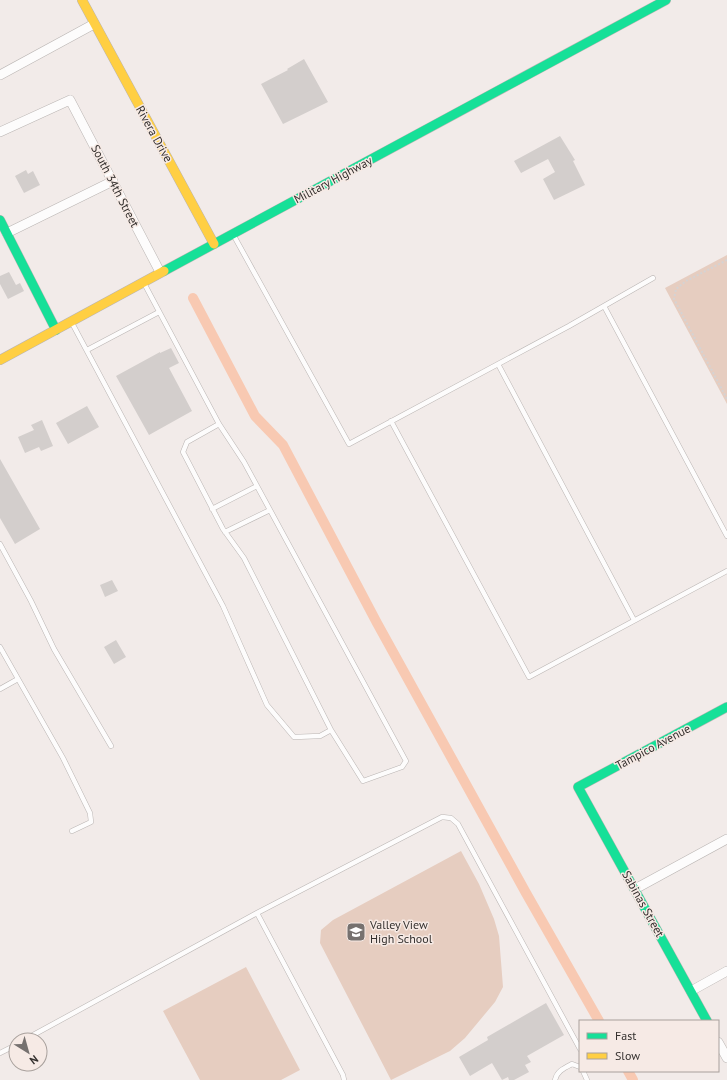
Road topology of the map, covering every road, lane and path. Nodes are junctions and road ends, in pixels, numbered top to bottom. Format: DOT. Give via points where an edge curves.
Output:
graph roads {
  1 [pos="82,0"];
  2 [pos="666,0"];
  3 [pos="94,24"];
  4 [pos="0,75"];
  5 [pos="0,132"];
  6 [pos="113,181"];
  7 [pos="0,220"];
  8 [pos="7,233"];
  9 [pos="233,234"];
  10 [pos="214,244"];
  11 [pos="727,260"];
  12 [pos="160,272"];
  13 [pos="653,278"];
  14 [pos="143,282"];
  15 [pos="604,306"];
  16 [pos="159,312"];
  17 [pos="71,322"];
  18 [pos="56,330"];
  19 [pos="87,350"];
  20 [pos="0,360"];
  21 [pos="498,364"];
  22 [pos="727,399"];
  23 [pos="391,421"];
  24 [pos="219,424"];
  25 [pos="257,486"];
  26 [pos="212,508"];
  27 [pos="270,510"];
  28 [pos="225,532"];
  29 [pos="727,536"];
  30 [pos="0,544"];
  31 [pos="727,571"];
  32 [pos="634,620"];
  33 [pos="0,647"];
  34 [pos="18,679"];
  35 [pos="0,689"];
  36 [pos="727,707"];
  37 [pos="331,730"];
  38 [pos="111,746"];
  39 [pos="578,787"];
  40 [pos="72,831"];
  41 [pos="727,839"];
  42 [pos="635,890"];
  43 [pos="257,913"];
  44 [pos="727,972"];
  45 [pos="691,991"];
  46 [pos="706,1020"];
  47 [pos="39,1032"];
  48 [pos="719,1044"];
  49 [pos="579,1047"];
  50 [pos="727,1058"];
  51 [pos="579,1064"];
  52 [pos="344,1080"];
  53 [pos="555,1080"];
  1 -- 3 [label="street, Rivera Drive"];
  2 -- 9 [label="street, Military Highway"];
  3 -- 4 [label="street"];
  3 -- 10 [label="street, Rivera Drive"];
  5 -- 6 [label="street, South 34th Street" via="70,100"];
  6 -- 8 [label="street"];
  6 -- 12 [label="street, South 34th Street"];
  7 -- 8 [label="street"];
  8 -- 18 [label="street"];
  9 -- 10 [label="street, Military Highway"];
  9 -- 23 [label="lane" via="349,444"];
  10 -- 12 [label="street, Military Highway"];
  11 -- 22 [label="path" via="686,281 676,290 674,299"];
  12 -- 14 [label="street, Military Highway"];
  13 -- 15 [label="lane"];
  14 -- 16 [label="lane"];
  14 -- 17 [label="street, Military Highway"];
  15 -- 21 [label="lane"];
  15 -- 29 [label="lane"];
  16 -- 19 [label="lane"];
  16 -- 24 [label="lane"];
  17 -- 18 [label="street, Military Highway"];
  17 -- 19 [label="lane"];
  18 -- 20 [label="street, Military Highway"];
  19 -- 37 [label="lane" via="223,606 266,705 294,737 320,736"];
  21 -- 23 [label="lane"];
  21 -- 32 [label="lane"];
  23 -- 32 [label="lane" via="529,677"];
  24 -- 25 [label="lane"];
  24 -- 26 [label="lane" via="187,442 183,452"];
  25 -- 26 [label="lane"];
  25 -- 27 [label="lane"];
  26 -- 28 [label="lane"];
  27 -- 28 [label="lane"];
  27 -- 37 [label="lane" via="406,761 402,767 363,781"];
  28 -- 37 [label="lane" via="244,558"];
  30 -- 38 [label="lane" via="54,649"];
  31 -- 32 [label="lane"];
  33 -- 34 [label="lane"];
  34 -- 35 [label="lane"];
  34 -- 40 [label="lane" via="63,758 90,813 91,822"];
  36 -- 39 [label="street, Tampico Avenue"];
  39 -- 42 [label="street, Sabinas Street"];
  41 -- 42 [label="street"];
  42 -- 45 [label="street, Sabinas Street"];
  43 -- 47 [label="lane"];
  43 -- 49 [label="lane" via="442,817 451,818 458,824"];
  43 -- 52 [label="lane"];
  44 -- 45 [label="street"];
  45 -- 46 [label="street, Sabinas Street"];
  48 -- 50 [label="street"];
  51 -- 53 [label="lane" via="562,1069"];
}
